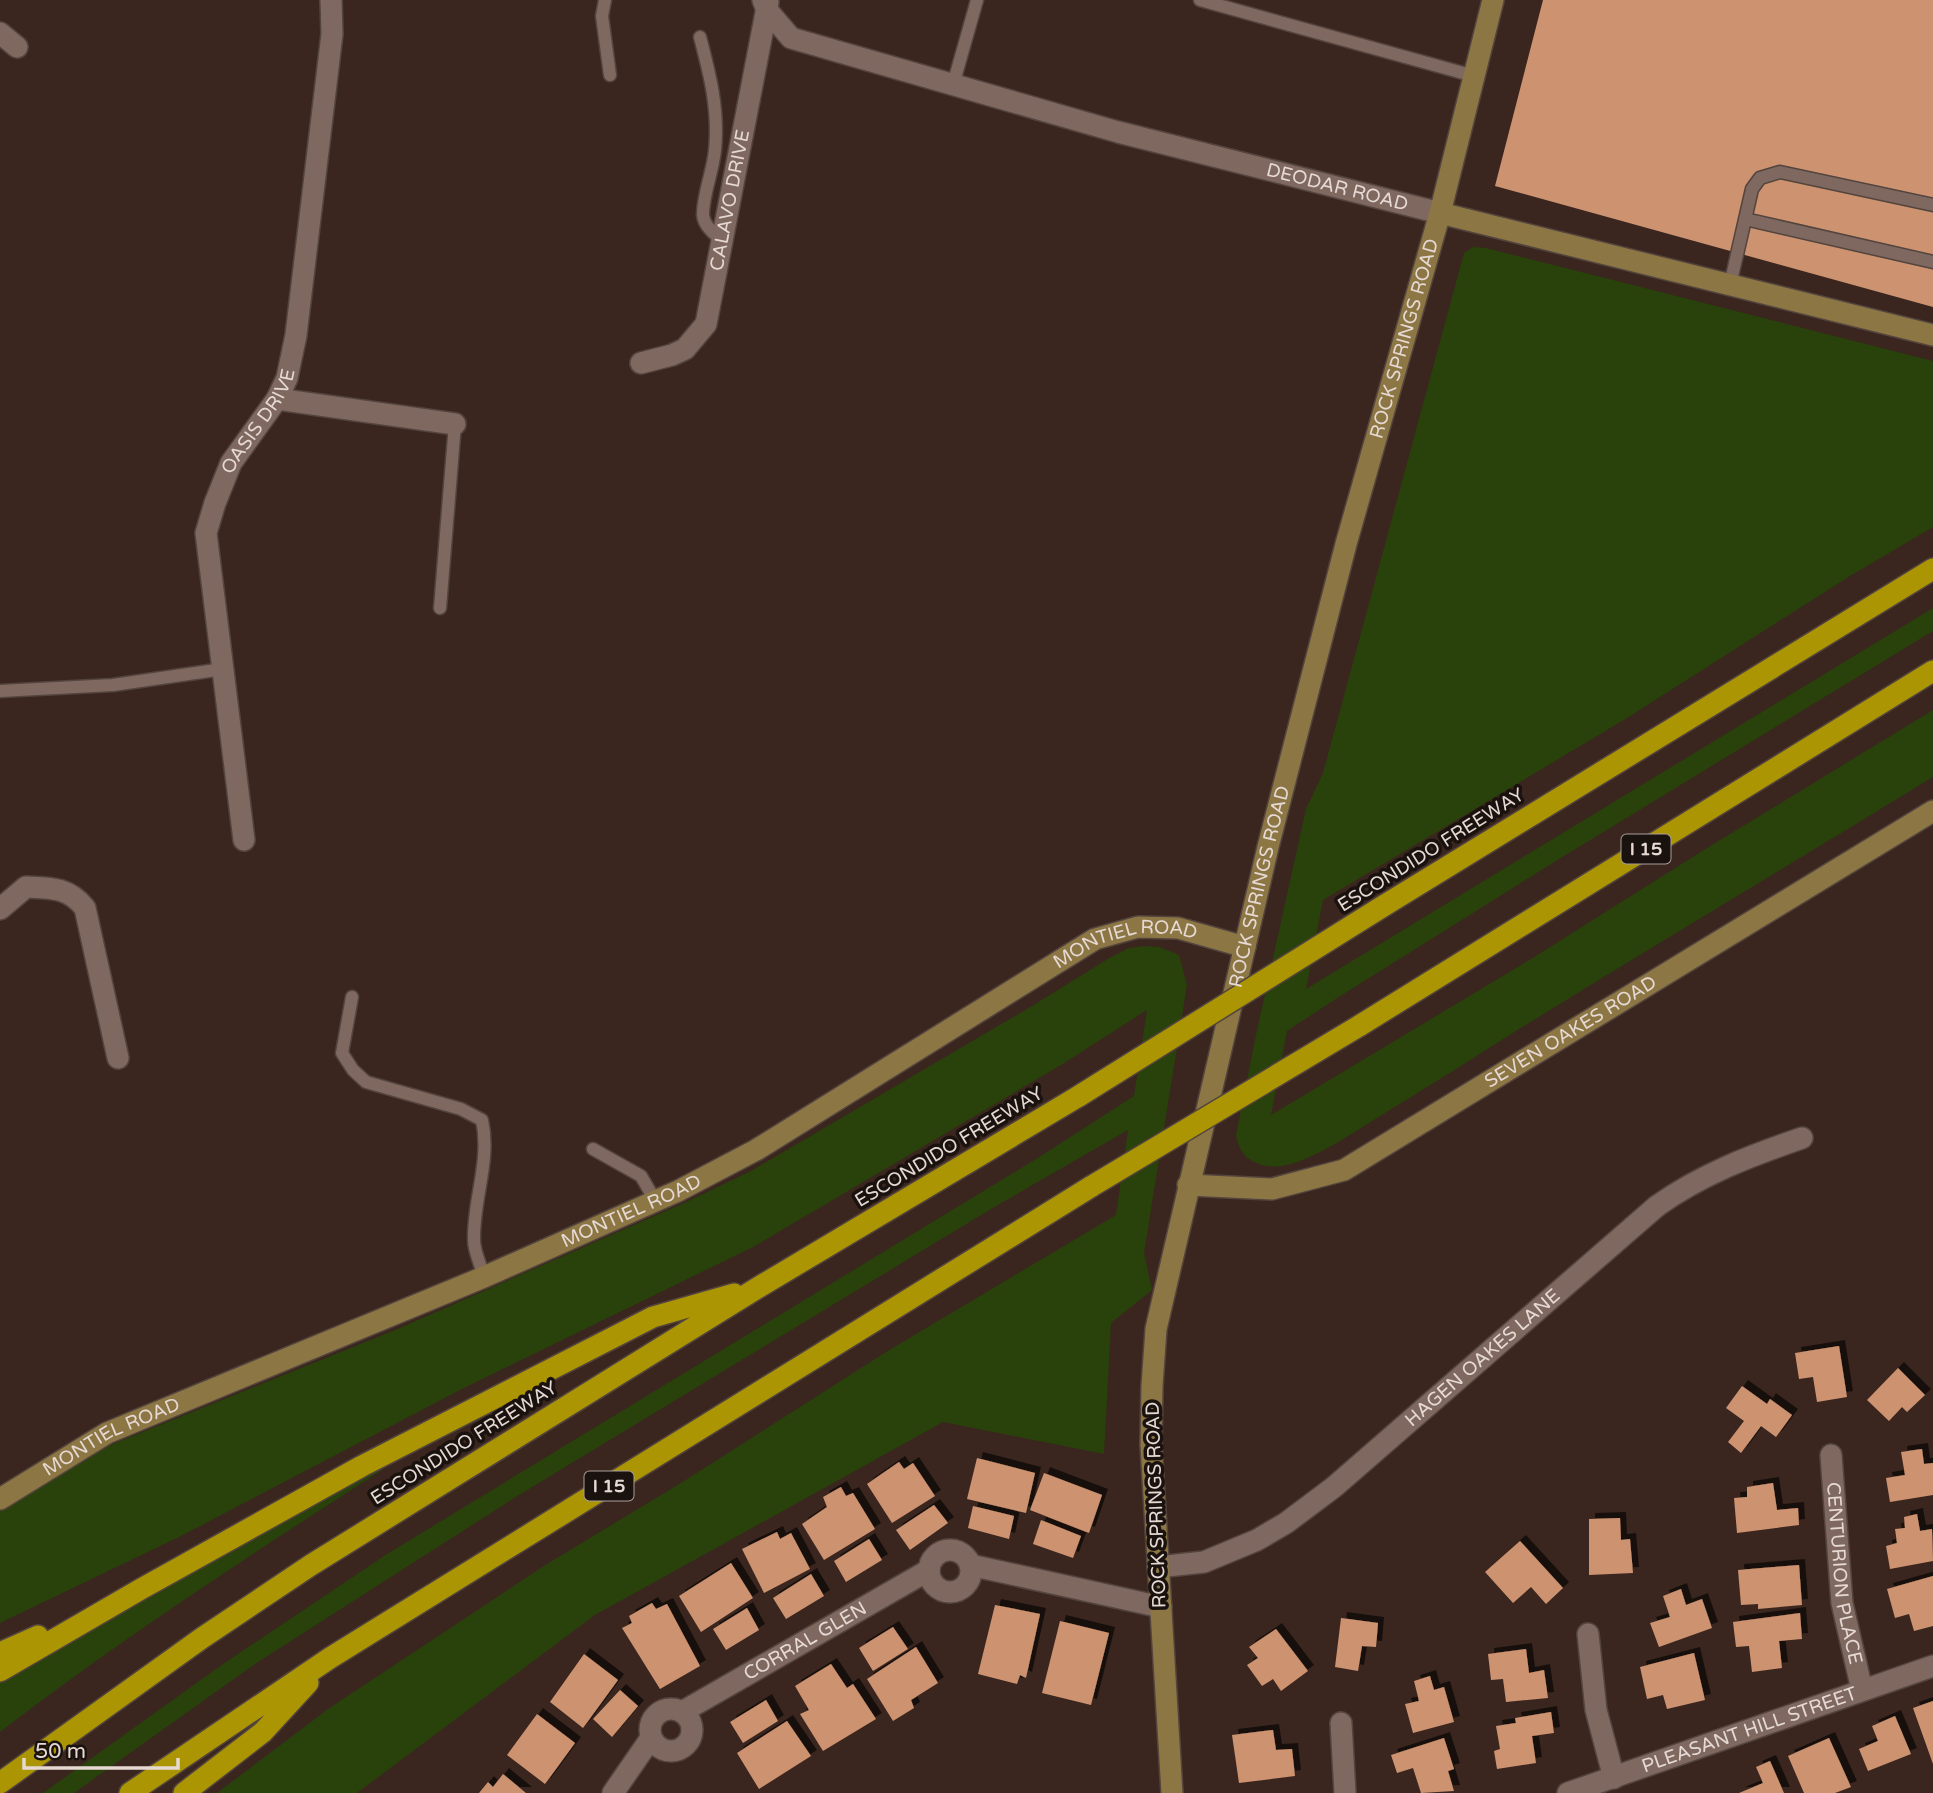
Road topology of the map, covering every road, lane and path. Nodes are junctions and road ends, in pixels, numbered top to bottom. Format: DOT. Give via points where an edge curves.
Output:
graph roads {
  1 [pos="331,0"];
  2 [pos="605,0"];
  3 [pos="977,0"];
  4 [pos="1200,0"];
  5 [pos="1493,0"];
  6 [pos="766,3"];
  7 [pos="0,33"];
  8 [pos="700,37"];
  9 [pos="17,47"];
  10 [pos="610,75"];
  11 [pos="1474,76"];
  12 [pos="953,85"];
  13 [pos="1933,205"];
  14 [pos="1440,213"];
  15 [pos="1745,219"];
  16 [pos="722,240"];
  17 [pos="1933,261"];
  18 [pos="1730,285"];
  19 [pos="1933,335"];
  20 [pos="641,363"];
  21 [pos="277,400"];
  22 [pos="455,424"];
  23 [pos="1933,569"];
  24 [pos="440,608"];
  25 [pos="223,669"];
  26 [pos="1933,671"];
  27 [pos="0,691"];
  28 [pos="1933,811"];
  29 [pos="244,840"];
  30 [pos="0,909"];
  31 [pos="1245,947"];
  32 [pos="352,997"];
  33 [pos="118,1058"];
  34 [pos="1802,1139"];
  35 [pos="593,1149"];
  36 [pos="1188,1185"];
  37 [pos="656,1202"];
  38 [pos="484,1277"];
  39 [pos="760,1287"];
  40 [pos="1831,1455"];
  41 [pos="0,1499"];
  42 [pos="970,1565"];
  43 [pos="1158,1567"];
  44 [pos="929,1570"];
  45 [pos="141,1589"];
  46 [pos="1161,1606"];
  47 [pos="1588,1634"];
  48 [pos="0,1653"];
  49 [pos="331,1658"];
  50 [pos="1933,1666"];
  51 [pos="0,1671"];
  52 [pos="1862,1690"];
  53 [pos="681,1712"];
  54 [pos="1341,1723"];
  55 [pos="651,1738"];
  56 [pos="1614,1778"];
  57 [pos="0,1783"];
  58 [pos="131,1793"];
  59 [pos="184,1793"];
  60 [pos="613,1793"];
  61 [pos="1172,1793"];
  62 [pos="1345,1793"];
  63 [pos="1568,1793"];
  1 -- 21 [label="street, OASIS DRIVE" via="332,34 296,335"];
  2 -- 10 [label="lane" via="602,16"];
  3 -- 12 [label="lane"];
  4 -- 11 [label="lane"];
  5 -- 11 [label="street, ROCK SPRINGS ROAD"];
  6 -- 12 [label="street, DEODAR ROAD" via="791,38"];
  6 -- 16 [label="street, CALAVO DRIVE"];
  7 -- 9 [label="street"];
  8 -- 16 [label="lane" via="716,118 703,216"];
  11 -- 14 [label="street, ROCK SPRINGS ROAD"];
  12 -- 14 [label="street, DEODAR ROAD" via="1118,132"];
  13 -- 15 [label="lane" via="1780,172 1760,178 1752,189"];
  14 -- 18 [label="street, DEODAR ROAD"];
  14 -- 31 [label="street, ROCK SPRINGS ROAD" via="1346,544"];
  15 -- 17 [label="lane"];
  15 -- 18 [label="lane"];
  16 -- 20 [label="street, CALAVO DRIVE" via="706,324 685,349"];
  18 -- 19 [label="street, DEODAR ROAD"];
  21 -- 22 [label="street"];
  21 -- 25 [label="street, OASIS DRIVE" via="231,463 206,533"];
  22 -- 24 [label="lane"];
  23 -- 39 [label="highway, ESCONDIDO FREEWAY, bridge" via="1079,1096"];
  25 -- 27 [label="lane" via="113,685"];
  25 -- 29 [label="street, OASIS DRIVE"];
  26 -- 49 [label="highway, I 15, bridge"];
  28 -- 36 [label="street, SEVEN OAKES ROAD" via="1345,1170 1272,1189"];
  30 -- 33 [label="street" via="26,887 56,888 77,898 85,908"];
  31 -- 36 [label="street, ROCK SPRINGS ROAD"];
  31 -- 37 [label="street, MONTIEL ROAD" via="1178,928 1138,927 1096,939 756,1150"];
  32 -- 38 [label="lane" via="342,1053 353,1070 366,1082 461,1109 482,1120 484,1164 473,1242"];
  34 -- 43 [label="street, HAGEN OAKES LANE" via="1708,1174 1657,1206 1334,1487 1286,1523 1204,1562"];
  35 -- 37 [label="lane" via="641,1176"];
  36 -- 43 [label="street, ROCK SPRINGS ROAD" via="1156,1329 1153,1363 1151,1446"];
  37 -- 38 [label="street, MONTIEL ROAD"];
  38 -- 41 [label="street, MONTIEL ROAD" via="107,1433"];
  39 -- 45 [label="highway" via="653,1317 362,1466"];
  39 -- 57 [label="highway, ESCONDIDO FREEWAY" via="311,1565"];
  40 -- 52 [label="street, CENTURION PLACE" via="1842,1603"];
  42 -- 44 [label="street, CORRAL GLEN" via="963,1554 951,1550 938,1553"];
  42 -- 44 [label="street" via="967,1584 950,1592 932,1583"];
  42 -- 46 [label="street, CORRAL GLEN"];
  43 -- 46 [label="street, ROCK SPRINGS ROAD"];
  44 -- 53 [label="street, CORRAL GLEN"];
  45 -- 48 [label="highway"];
  45 -- 51 [label="highway"];
  46 -- 61 [label="street, ROCK SPRINGS ROAD"];
  47 -- 56 [label="street" via="1596,1710"];
  49 -- 58 [label="highway, I 15"];
  49 -- 59 [label="highway" via="263,1732"];
  50 -- 52 [label="street, PLEASANT HILL STREET"];
  52 -- 56 [label="street, PLEASANT HILL STREET"];
  53 -- 55 [label="street, CORRAL GLEN" via="660,1712 651,1723"];
  53 -- 55 [label="street" via="693,1729 685,1747 666,1751"];
  54 -- 62 [label="street"];
  55 -- 60 [label="street, CORRAL GLEN"];
  56 -- 63 [label="street, PLEASANT HILL STREET"];
}
